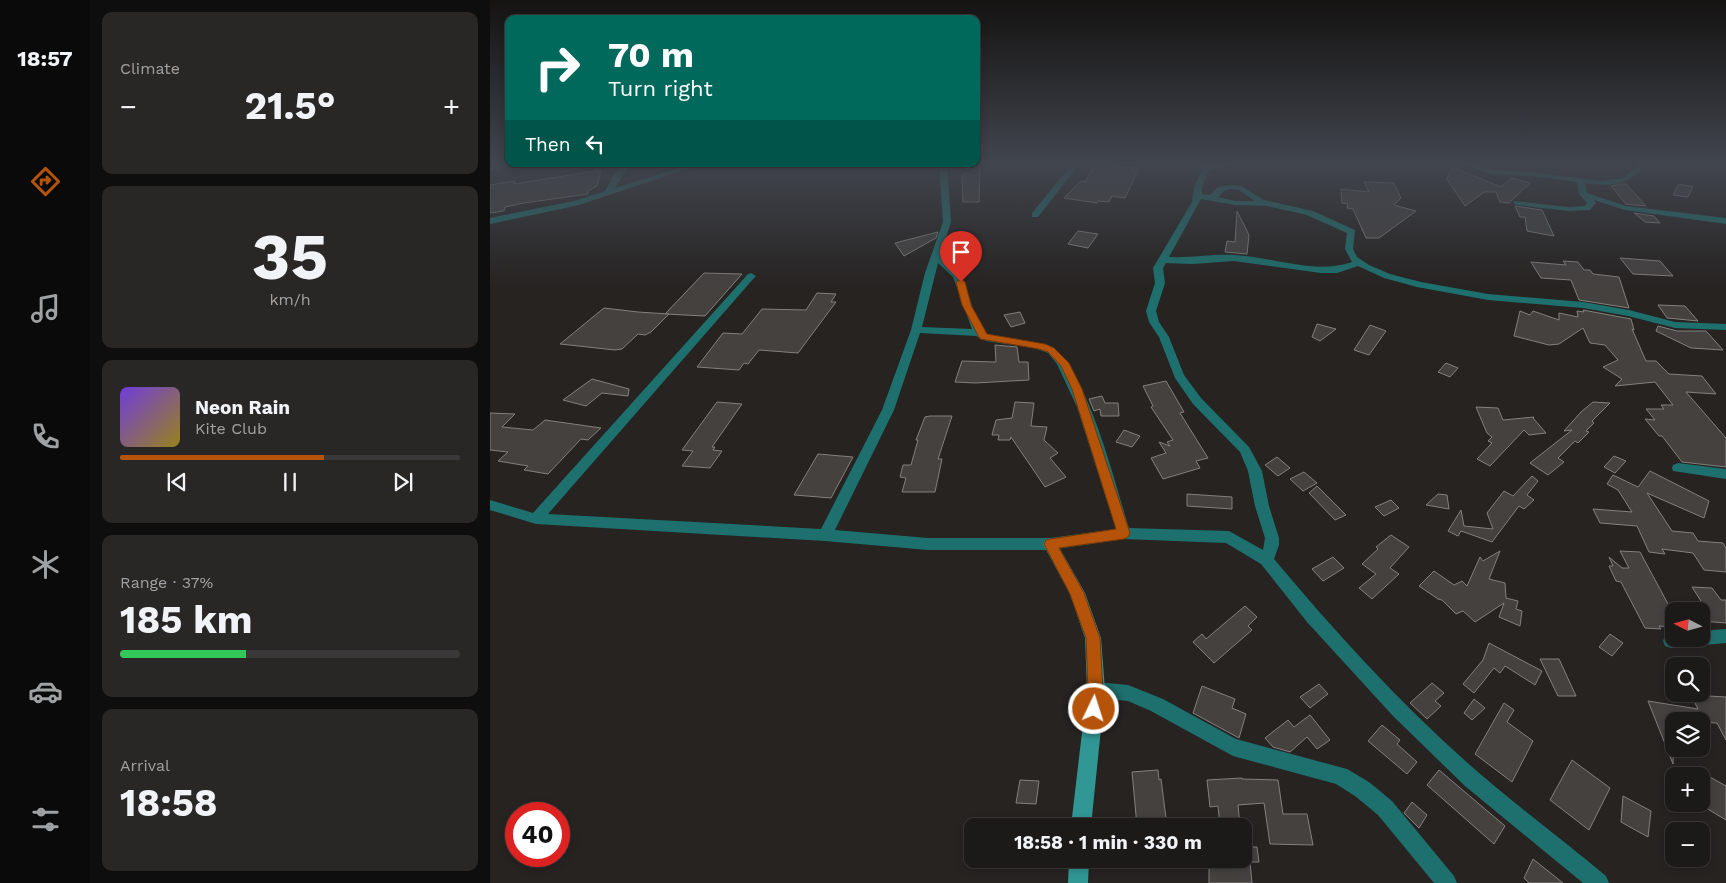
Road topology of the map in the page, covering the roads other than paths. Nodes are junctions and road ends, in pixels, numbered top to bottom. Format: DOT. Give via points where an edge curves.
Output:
graph roads {
  1 [pos="570,204"];
  2 [pos="946,204"];
  3 [pos="1044,204"];
  4 [pos="1193,204"];
  5 [pos="1268,204"];
  6 [pos="1527,204"];
  7 [pos="1591,204"];
  8 [pos="1614,204"];
  9 [pos="1035,215"];
  10 [pos="490,221"];
  11 [pos="1726,221"];
  12 [pos="936,257"];
  13 [pos="1162,260"];
  14 [pos="1358,263"];
  15 [pos="751,276"];
  16 [pos="1726,327"];
  17 [pos="916,330"];
  18 [pos="980,333"];
  19 [pos="1678,468"];
  20 [pos="1726,474"];
  21 [pos="490,505"];
  22 [pos="536,519"];
  23 [pos="1124,533"];
  24 [pos="825,535"];
  25 [pos="1050,544"];
  26 [pos="1266,560"];
  27 [pos="1726,636"];
  28 [pos="1710,637"];
  29 [pos="1096,690"];
  30 [pos="1082,818"];
  31 [pos="1079,868"];
  32 [pos="1078,883"];
  33 [pos="1447,883"];
  34 [pos="1599,883"];
  1 -- 10 [label="street"];
  2 -- 12 [label="street" via="947,217"];
  3 -- 9 [label="street"];
  4 -- 13 [label="street"];
  5 -- 14 [label="street" via="1302,211 1350,231 1348,249"];
  6 -- 7 [label="street" via="1568,209 1588,208"];
  8 -- 11 [label="street"];
  12 -- 17 [label="street"];
  12 -- 18 [label="street" via="959,276 967,305"];
  13 -- 14 [label="street" via="1234,258 1321,270 1337,270"];
  13 -- 26 [label="street" via="1158,268 1159,293 1151,311 1154,322 1164,337 1179,375 1197,401 1245,450 1255,471 1272,538"];
  14 -- 16 [label="street" via="1405,282 1488,297 1583,305 1675,324"];
  15 -- 22 [label="street"];
  17 -- 18 [label="street"];
  17 -- 24 [label="street" via="888,410"];
  18 -- 23 [label="street" via="986,338 1042,346 1051,350 1065,365 1077,389"];
  19 -- 20 [label="street"];
  21 -- 22 [label="street"];
  22 -- 24 [label="street"];
  23 -- 25 [label="street"];
  23 -- 26 [label="street" via="1229,537"];
  24 -- 25 [label="street" via="928,544"];
  25 -- 29 [label="street" via="1077,593 1093,638"];
  26 -- 34 [label="street" via="1313,617 1399,710 1472,779"];
  27 -- 28 [label="street"];
  29 -- 30 [label="street"];
  29 -- 33 [label="street" via="1128,693 1157,705 1233,747 1340,776 1385,808"];
  31 -- 32 [label="street"];
}
